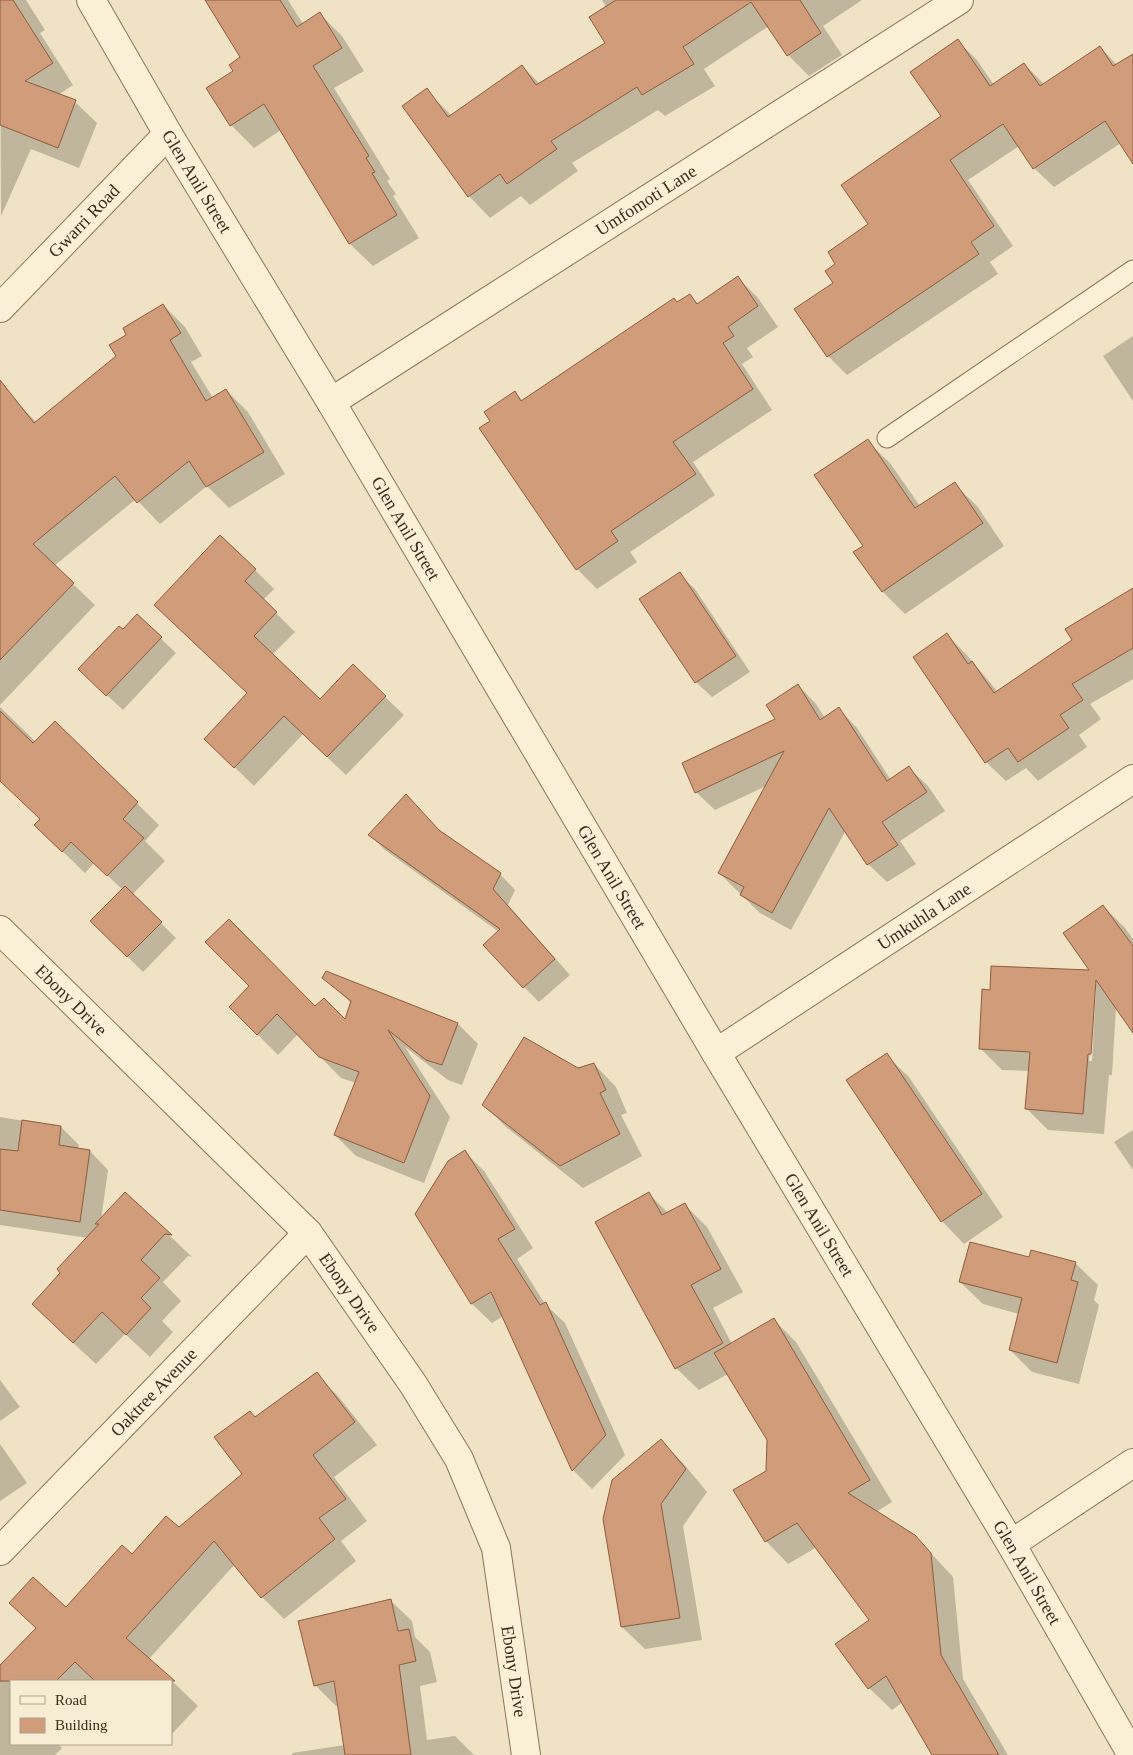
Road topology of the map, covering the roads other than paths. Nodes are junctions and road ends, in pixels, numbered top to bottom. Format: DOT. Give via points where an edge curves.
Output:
graph roads {
  1 [pos="91,0"];
  2 [pos="959,0"];
  3 [pos="168,134"];
  4 [pos="1133,270"];
  5 [pos="0,308"];
  6 [pos="331,402"];
  7 [pos="886,438"];
  8 [pos="1133,779"];
  9 [pos="0,930"];
  10 [pos="716,1053"];
  11 [pos="308,1233"];
  12 [pos="1133,1463"];
  13 [pos="1011,1544"];
  14 [pos="0,1550"];
  15 [pos="526,1755"];
  16 [pos="1132,1755"];
  1 -- 3 [label="street, Glen Anil Street"];
  2 -- 6 [label="street, Umfomoti Lane"];
  3 -- 5 [label="street, Gwarri Road"];
  3 -- 6 [label="street, Glen Anil Street"];
  4 -- 7 [label="lane"];
  6 -- 10 [label="street, Glen Anil Street"];
  8 -- 10 [label="street, Umkuhla Lane"];
  9 -- 11 [label="street, Ebony Drive"];
  10 -- 13 [label="street, Glen Anil Street"];
  11 -- 14 [label="street, Oaktree Avenue"];
  11 -- 15 [label="street, Ebony Drive" via="460,1458 496,1548"];
  12 -- 13 [label="street"];
  13 -- 16 [label="street, Glen Anil Street"];
}
